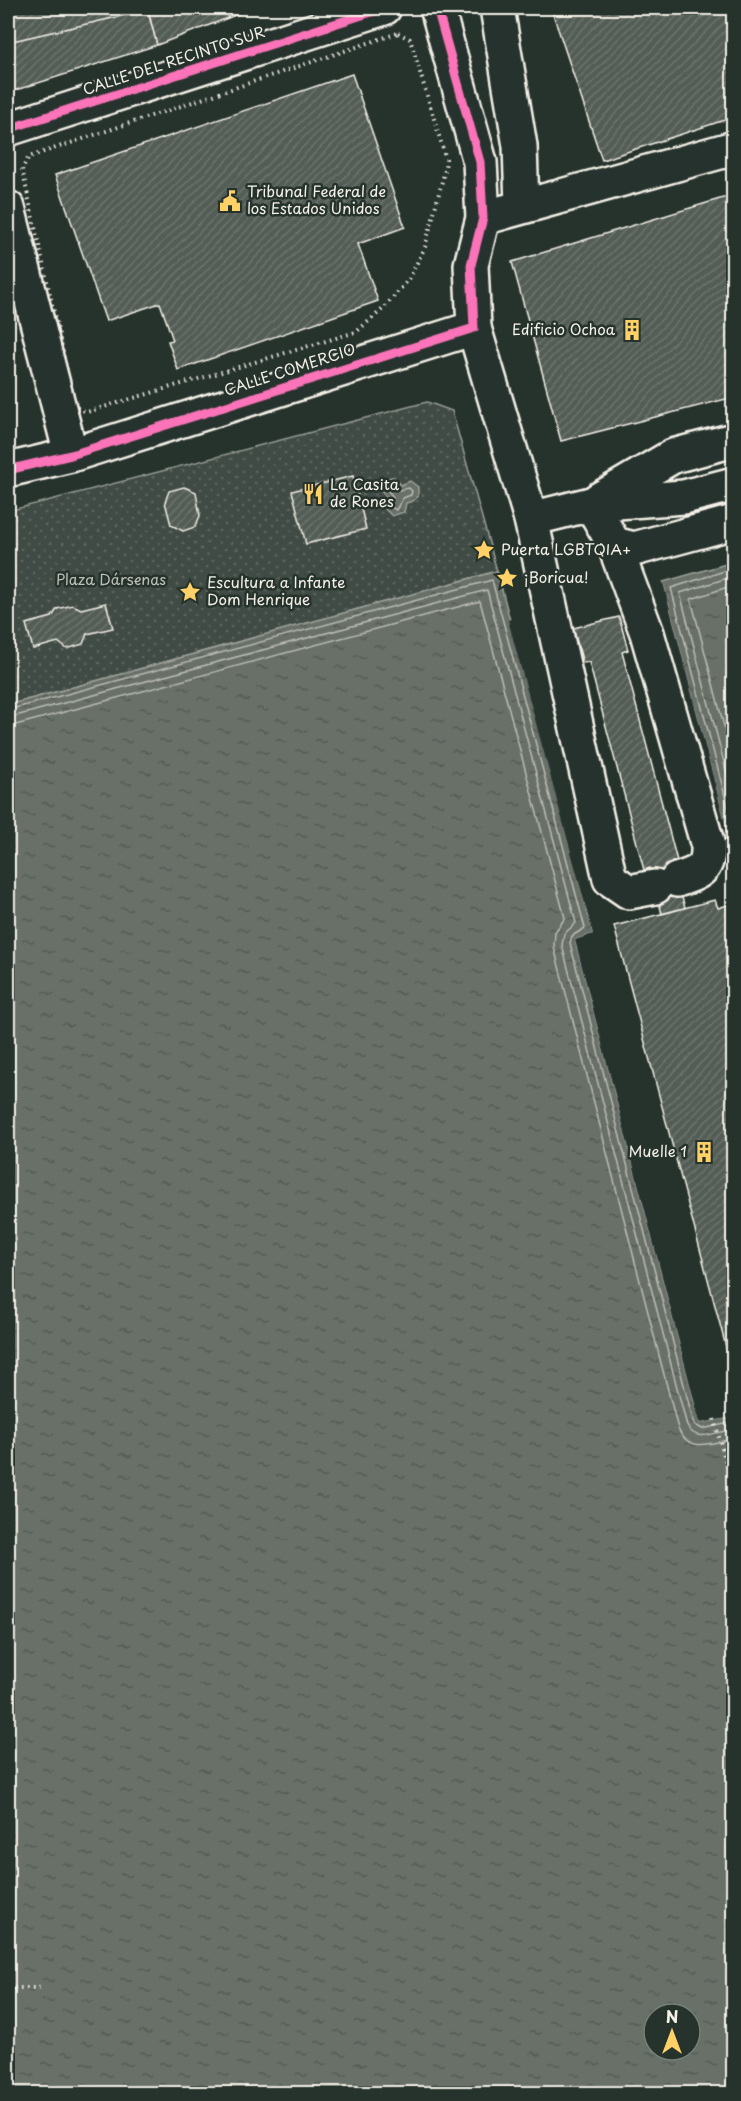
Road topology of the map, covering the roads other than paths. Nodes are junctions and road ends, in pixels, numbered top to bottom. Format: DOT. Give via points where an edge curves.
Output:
graph roads {
  1 [pos="384,8"];
  2 [pos="437,8"];
  3 [pos="497,8"];
  4 [pos="8,129"];
  5 [pos="734,148"];
  6 [pos="522,206"];
  7 [pos="8,208"];
  8 [pos="483,218"];
  9 [pos="474,328"];
  10 [pos="734,440"];
  11 [pos="71,455"];
  12 [pos="8,470"];
  13 [pos="734,484"];
  14 [pos="591,504"];
  15 [pos="531,519"];
  16 [pos="734,522"];
  17 [pos="614,544"];
  1 -- 4 [label="street, CALLE DEL RECINTO SUR"];
  2 -- 8 [label="street" via="480,162"];
  3 -- 6 [label="street" via="520,146"];
  5 -- 6 [label="street"];
  6 -- 8 [label="street"];
  7 -- 11 [label="street"];
  8 -- 9 [label="street" via="471,265"];
  9 -- 11 [label="street, CALLE COMERCIO"];
  9 -- 15 [label="street"];
  10 -- 14 [label="street" via="673,456"];
  11 -- 12 [label="street, CALLE COMERCIO"];
  13 -- 14 [label="street" via="684,497"];
  14 -- 15 [label="street"];
  14 -- 17 [label="street"];
  15 -- 17 [label="street" via="610,879 629,892 700,872 706,866 708,846 647,633"];
  16 -- 17 [label="street" via="634,549"];
}
